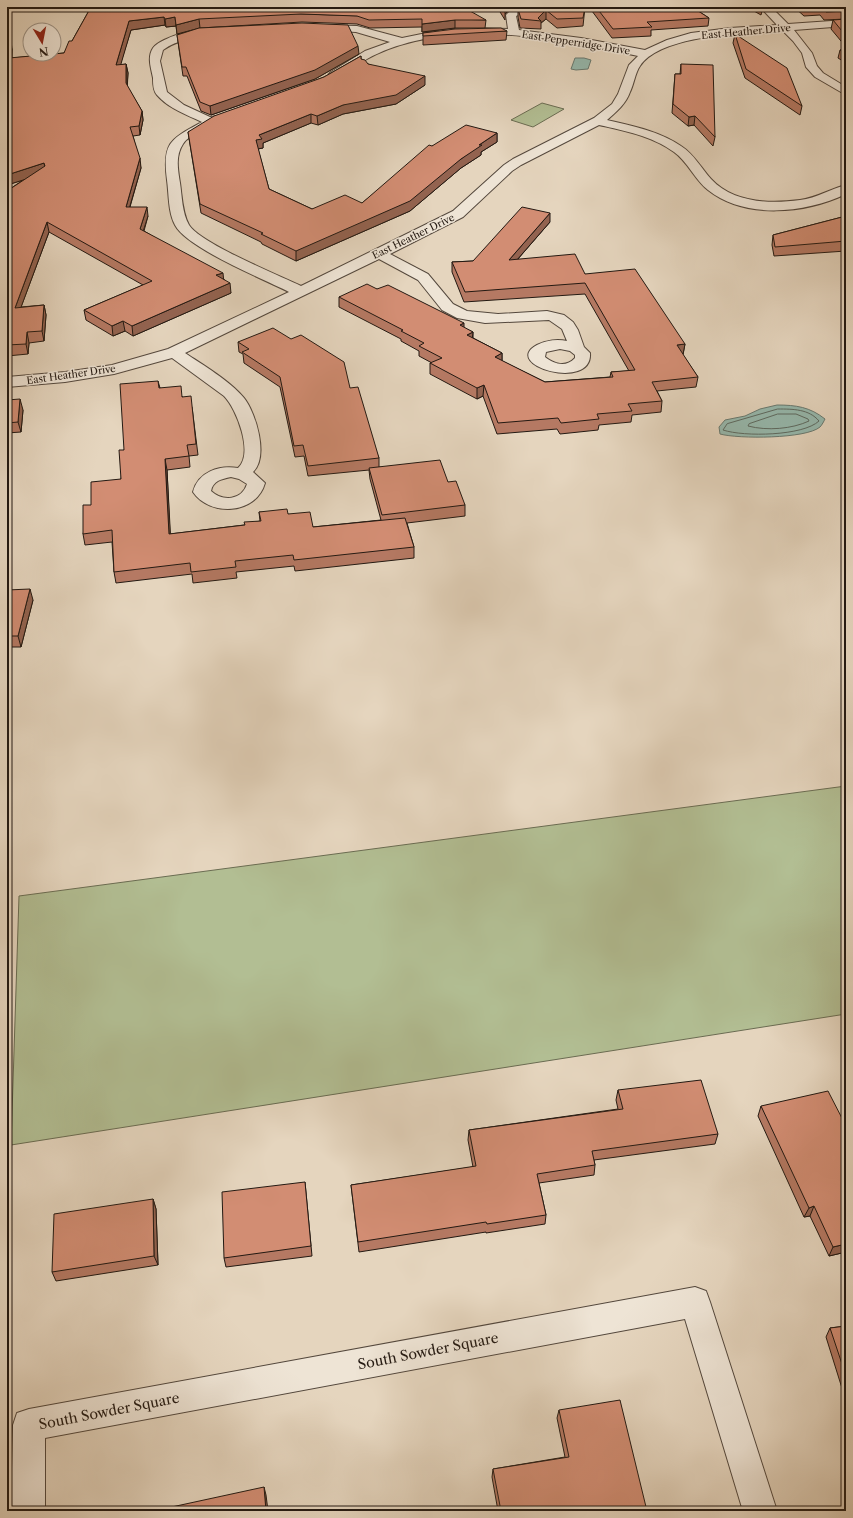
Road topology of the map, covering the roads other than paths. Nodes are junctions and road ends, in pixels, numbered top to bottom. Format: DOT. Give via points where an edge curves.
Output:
graph roads {
  1 [pos="530,7"];
  2 [pos="765,7"];
  3 [pos="846,23"];
  4 [pos="310,27"];
  5 [pos="785,27"];
  6 [pos="219,31"];
  7 [pos="514,32"];
  8 [pos="400,41"];
  9 [pos="646,54"];
  10 [pos="327,78"];
  11 [pos="846,92"];
  12 [pos="224,116"];
  13 [pos="210,121"];
  14 [pos="598,121"];
  15 [pos="846,189"];
  16 [pos="378,253"];
  17 [pos="301,292"];
  18 [pos="576,348"];
  19 [pos="174,352"];
  20 [pos="7,382"];
  21 [pos="242,473"];
  22 [pos="28,1511"];
  23 [pos="760,1511"];
  1 -- 7 [label="street" via="511,15"];
  2 -- 5 [label="street"];
  3 -- 5 [label="street, East Heather Drive"];
  4 -- 8 [label="street" via="357,29"];
  5 -- 9 [label="street, East Heather Drive" via="691,36"];
  5 -- 11 [label="street" via="807,53 812,67 819,75"];
  6 -- 13 [label="street" via="158,40 155,61 161,93 180,107"];
  7 -- 8 [label="street, East Pepperridge Drive" via="455,33"];
  7 -- 9 [label="street, East Pepperridge Drive" via="542,34"];
  8 -- 10 [label="street, East Pepperridge Drive" via="379,49"];
  9 -- 14 [label="street, East Heather Drive" via="635,65 624,94 616,106"];
  12 -- 13 [label="street"];
  13 -- 17 [label="street" via="178,141 171,161 178,215 182,225 190,235 211,248"];
  14 -- 15 [label="street" via="646,133 666,142 686,154 701,176 714,188 731,198 747,203 793,205 813,202"];
  14 -- 16 [label="street, East Heather Drive" via="517,162 458,214"];
  16 -- 17 [label="street, East Heather Drive"];
  16 -- 18 [label="street" via="423,277 444,303 463,315 482,318 556,316 568,324"];
  17 -- 19 [label="street, East Heather Drive"];
  19 -- 20 [label="street, East Heather Drive" via="114,369"];
  19 -- 21 [label="street" via="238,401 252,437 253,454 249,467"];
  22 -- 23 [label="street, South Sowder Square" via="29,1425 695,1302"];
}
